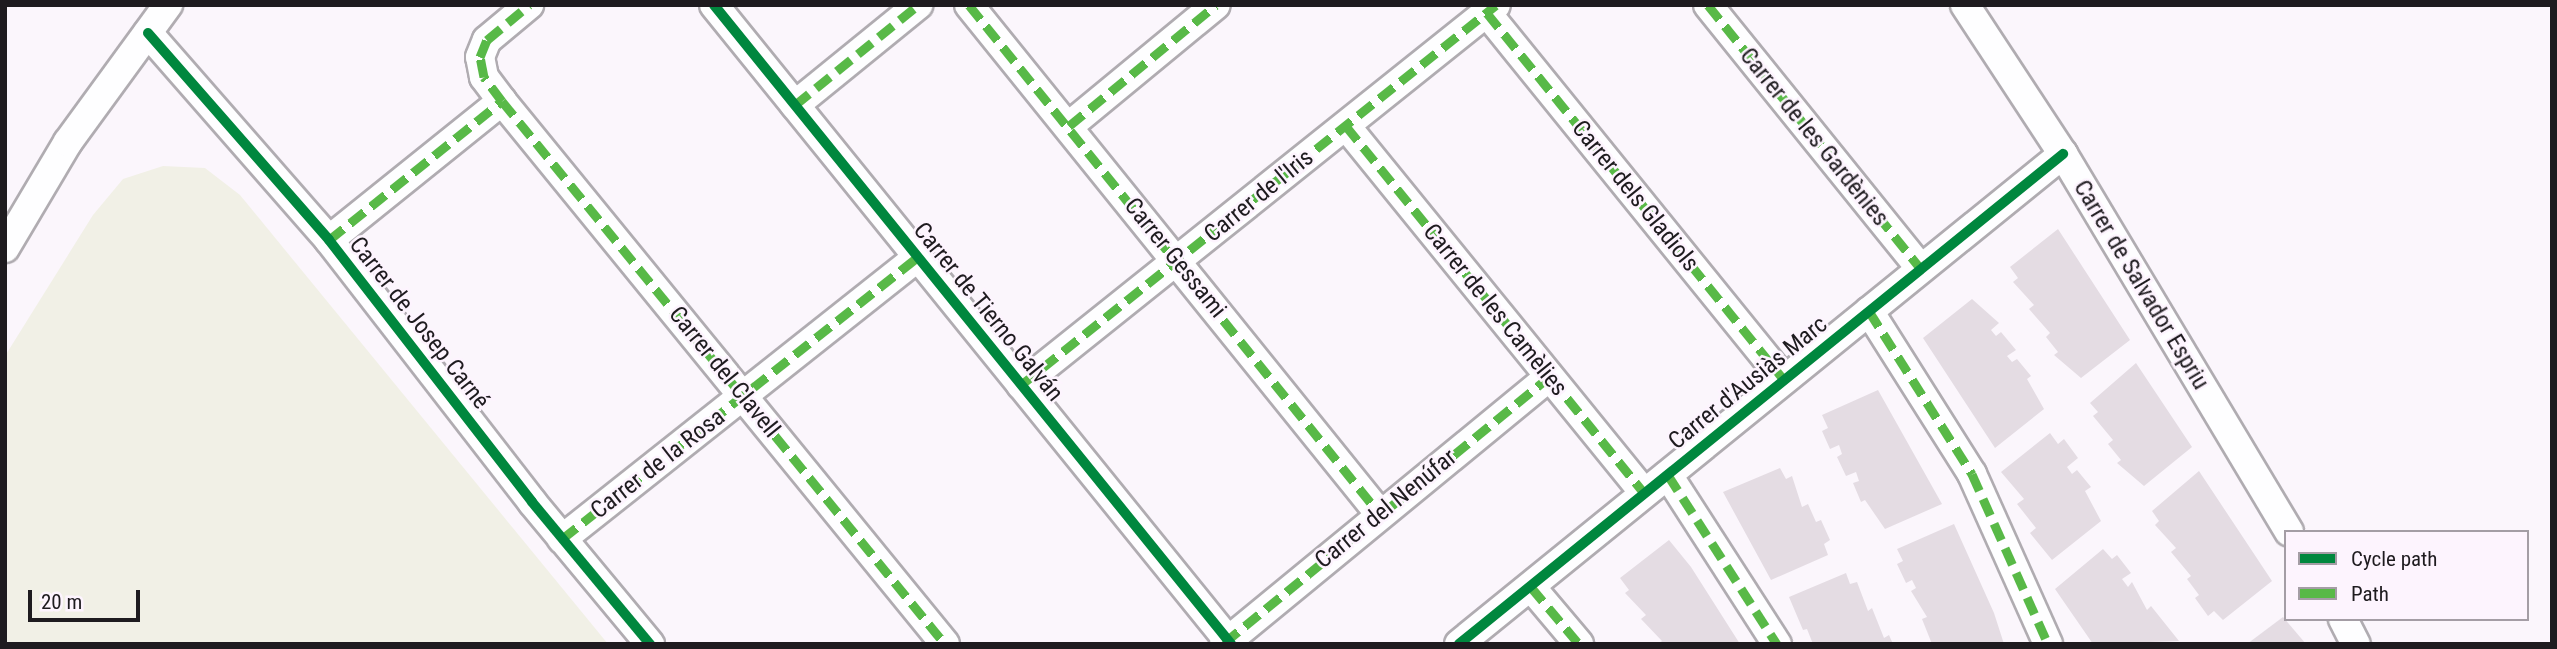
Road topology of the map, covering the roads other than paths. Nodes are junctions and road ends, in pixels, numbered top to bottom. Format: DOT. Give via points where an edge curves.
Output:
graph roads {
  1 [pos="168,5"];
  2 [pos="529,5"];
  3 [pos="715,5"];
  4 [pos="918,5"];
  5 [pos="969,5"];
  6 [pos="1216,5"];
  7 [pos="1708,5"];
  8 [pos="1965,5"];
  9 [pos="1491,9"];
  10 [pos="148,33"];
  11 [pos="502,102"];
  12 [pos="795,106"];
  13 [pos="1069,125"];
  14 [pos="1346,126"];
  15 [pos="2063,154"];
  16 [pos="328,240"];
  17 [pos="5,248"];
  18 [pos="917,258"];
  19 [pos="1177,261"];
  20 [pos="1920,268"];
  21 [pos="1869,311"];
  22 [pos="1549,377"];
  23 [pos="1783,379"];
  24 [pos="1021,385"];
  25 [pos="745,397"];
  26 [pos="1668,475"];
  27 [pos="1644,493"];
  28 [pos="1379,513"];
  29 [pos="2288,530"];
  30 [pos="562,539"];
  31 [pos="1531,587"];
  32 [pos="2344,621"];
  33 [pos="1228,643"];
  34 [pos="2048,643"];
  35 [pos="650,644"];
  36 [pos="945,644"];
  37 [pos="1460,644"];
  38 [pos="1579,644"];
  39 [pos="1777,644"];
  40 [pos="2356,644"];
  1 -- 10 [label="street"];
  2 -- 11 [label="street, Carrer del Clavell" via="487,40 480,57 484,77"];
  3 -- 12 [label="street, Carrer de Tierno Galván"];
  4 -- 12 [label="street"];
  5 -- 13 [label="street, Carrer Gessami"];
  6 -- 13 [label="street"];
  7 -- 20 [label="street, Carrer de les Gardènies"];
  8 -- 15 [label="street, Carrer de Salvador Espriu"];
  9 -- 14 [label="street, Carrer de l'Iris"];
  9 -- 23 [label="street, Carrer dels Gladiols"];
  10 -- 16 [label="street, Carrer de Josep Carné"];
  10 -- 17 [label="street" via="68,142"];
  11 -- 16 [label="street"];
  11 -- 25 [label="street, Carrer del Clavell"];
  12 -- 18 [label="street, Carrer de Tierno Galván"];
  13 -- 19 [label="street, Carrer Gessami"];
  14 -- 19 [label="street, Carrer de l'Iris"];
  14 -- 22 [label="street, Carrer de les Camèlies"];
  15 -- 20 [label="street, Carrer d'Ausiàs Marc"];
  15 -- 29 [label="street, Carrer de Salvador Espriu"];
  16 -- 30 [label="street, Carrer de Josep Carné"];
  18 -- 24 [label="street, Carrer de Tierno Galván"];
  18 -- 25 [label="street, Carrer de la Rosa"];
  19 -- 24 [label="street, Carrer de l'Iris"];
  19 -- 28 [label="street, Carrer Gessami"];
  20 -- 21 [label="street, Carrer d'Ausiàs Marc"];
  21 -- 23 [label="street, Carrer d'Ausiàs Marc"];
  21 -- 34 [label="street" via="1972,474"];
  22 -- 27 [label="street, Carrer de les Camèlies"];
  22 -- 28 [label="street, Carrer del Nenúfar"];
  23 -- 26 [label="street, Carrer d'Ausiàs Marc"];
  24 -- 33 [label="street, Carrer de Tierno Galván"];
  25 -- 30 [label="street, Carrer de la Rosa"];
  25 -- 36 [label="street, Carrer del Clavell"];
  26 -- 27 [label="street, Carrer d'Ausiàs Marc"];
  26 -- 39 [label="street"];
  27 -- 31 [label="street, Carrer d'Ausiàs Marc"];
  28 -- 33 [label="street, Carrer del Nenúfar"];
  30 -- 35 [label="street, Carrer de Josep Carné"];
  31 -- 37 [label="street, Carrer d'Ausiàs Marc"];
  31 -- 38 [label="street"];
  32 -- 40 [label="street"];
}
